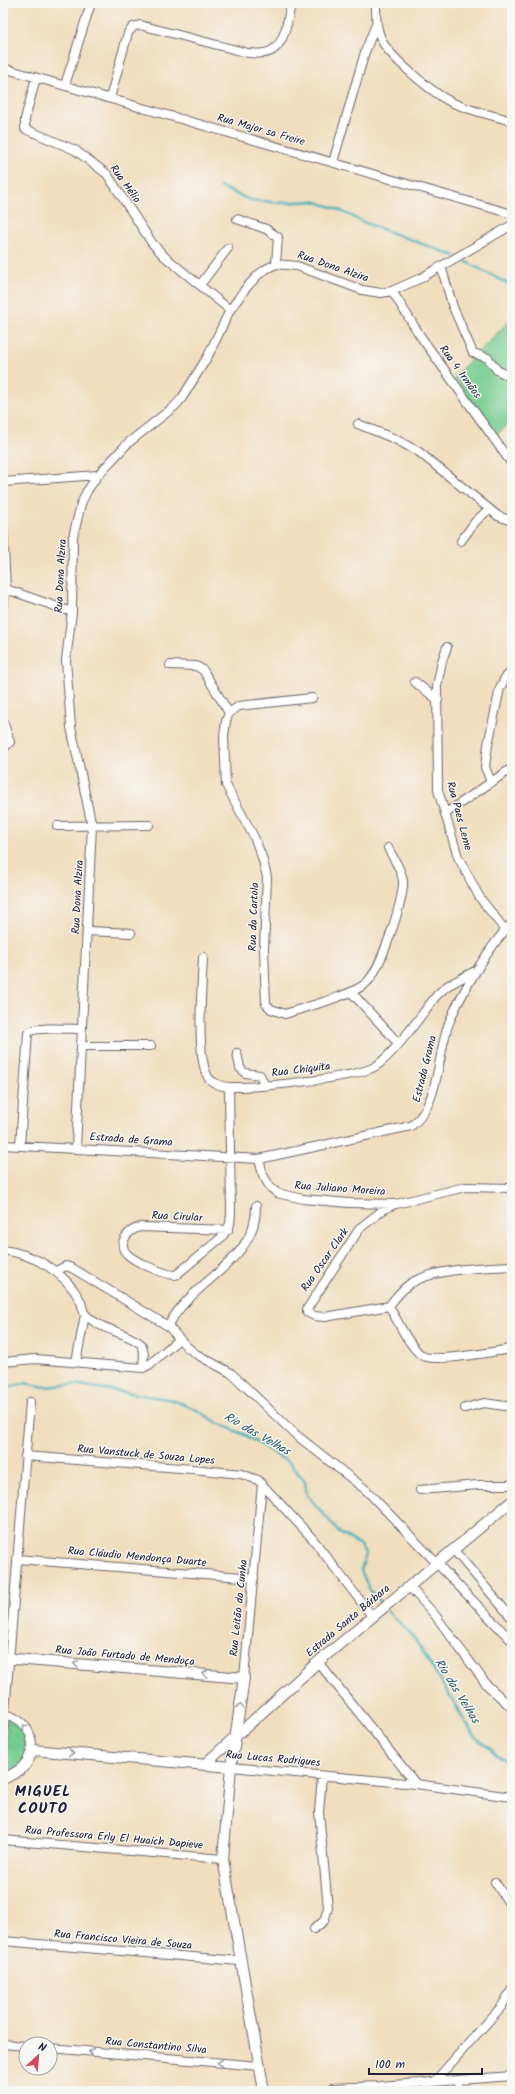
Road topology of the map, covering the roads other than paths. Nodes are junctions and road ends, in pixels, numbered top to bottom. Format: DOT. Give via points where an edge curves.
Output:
graph roads {
  1 [pos="91,3"];
  2 [pos="291,3"];
  3 [pos="376,3"];
  4 [pos="376,24"];
  5 [pos="3,68"];
  6 [pos="36,78"];
  7 [pos="65,85"];
  8 [pos="110,98"];
  9 [pos="512,121"];
  10 [pos="333,162"];
  11 [pos="512,214"];
  12 [pos="237,219"];
  13 [pos="512,225"];
  14 [pos="228,248"];
  15 [pos="276,264"];
  16 [pos="441,266"];
  17 [pos="200,285"];
  18 [pos="392,291"];
  19 [pos="230,310"];
  20 [pos="512,378"];
  21 [pos="358,424"];
  22 [pos="512,464"];
  23 [pos="98,475"];
  24 [pos="3,482"];
  25 [pos="489,509"];
  26 [pos="512,521"];
  27 [pos="3,526"];
  28 [pos="461,542"];
  29 [pos="5,589"];
  30 [pos="3,604"];
  31 [pos="72,612"];
  32 [pos="447,647"];
  33 [pos="170,665"];
  34 [pos="512,671"];
  35 [pos="415,682"];
  36 [pos="312,698"];
  37 [pos="438,700"];
  38 [pos="229,713"];
  39 [pos="3,721"];
  40 [pos="3,749"];
  41 [pos="512,768"];
  42 [pos="491,782"];
  43 [pos="446,812"];
  44 [pos="148,825"];
  45 [pos="57,826"];
  46 [pos="92,826"];
  47 [pos="388,848"];
  48 [pos="512,923"];
  49 [pos="505,930"];
  50 [pos="88,931"];
  51 [pos="131,933"];
  52 [pos="203,957"];
  53 [pos="478,969"];
  54 [pos="351,992"];
  55 [pos="82,1028"];
  56 [pos="398,1043"];
  57 [pos="81,1046"];
  58 [pos="151,1046"];
  59 [pos="237,1053"];
  60 [pos="265,1086"];
  61 [pos="229,1087"];
  62 [pos="3,1145"];
  63 [pos="20,1145"];
  64 [pos="76,1148"];
  65 [pos="230,1157"];
  66 [pos="258,1159"];
  67 [pos="512,1188"];
  68 [pos="396,1204"];
  69 [pos="256,1206"];
  70 [pos="228,1230"];
  71 [pos="3,1250"];
  72 [pos="512,1266"];
  73 [pos="56,1271"];
  74 [pos="389,1306"];
  75 [pos="85,1315"];
  76 [pos="168,1326"];
  77 [pos="179,1339"];
  78 [pos="512,1348"];
  79 [pos="3,1362"];
  80 [pos="76,1362"];
  81 [pos="143,1368"];
  82 [pos="30,1402"];
  83 [pos="512,1407"];
  84 [pos="465,1408"];
  85 [pos="25,1456"];
  86 [pos="262,1484"];
  87 [pos="512,1485"];
  88 [pos="420,1490"];
  89 [pos="512,1501"];
  90 [pos="453,1548"];
  91 [pos="17,1559"];
  92 [pos="436,1563"];
  93 [pos="254,1578"];
  94 [pos="409,1586"];
  95 [pos="374,1615"];
  96 [pos="511,1617"];
  97 [pos="512,1641"];
  98 [pos="7,1658"];
  99 [pos="318,1662"];
  100 [pos="244,1678"];
  101 [pos="512,1708"];
  102 [pos="5,1714"];
  103 [pos="237,1735"];
  104 [pos="3,1736"];
  105 [pos="32,1750"];
  106 [pos="204,1765"];
  107 [pos="3,1767"];
  108 [pos="232,1767"];
  109 [pos="13,1774"];
  110 [pos="322,1776"];
  111 [pos="3,1779"];
  112 [pos="416,1784"];
  113 [pos="512,1798"];
  114 [pos="3,1840"];
  115 [pos="223,1859"];
  116 [pos="495,1882"];
  117 [pos="512,1908"];
  118 [pos="314,1930"];
  119 [pos="3,1941"];
  120 [pos="240,1961"];
  121 [pos="512,1989"];
  122 [pos="3,2044"];
  123 [pos="18,2045"];
  124 [pos="58,2049"];
  125 [pos="259,2066"];
  126 [pos="512,2076"];
  127 [pos="435,2081"];
  128 [pos="458,2081"];
  129 [pos="332,2088"];
  130 [pos="380,2089"];
  131 [pos="264,2091"];
  132 [pos="459,2091"];
  1 -- 7 [label="street"];
  2 -- 8 [label="street" via="281,41 274,49 265,53 248,52 140,25 133,27 128,33"];
  3 -- 4 [label="street"];
  4 -- 9 [label="street" via="382,40 392,54 439,95 472,109"];
  4 -- 10 [label="street"];
  5 -- 6 [label="street, Rua Major sa Freire"];
  6 -- 7 [label="street, Rua Major sa Freire"];
  6 -- 17 [label="street, Rua Hélio" via="25,119 25,129 75,150 107,174 152,243 177,268"];
  7 -- 8 [label="street, Rua Major sa Freire"];
  8 -- 10 [label="street, Rua Major sa Freire"];
  10 -- 11 [label="street, Rua Major sa Freire"];
  12 -- 15 [label="street" via="266,229 278,237"];
  13 -- 16 [label="street, Rua Dona Alzira"];
  14 -- 17 [label="street"];
  15 -- 18 [label="street, Rua Dona Alzira" via="297,266 362,290 381,293"];
  15 -- 19 [label="street, Rua Dona Alzira" via="258,275"];
  16 -- 18 [label="street, Rua Dona Alzira"];
  16 -- 20 [label="street" via="453,308 473,353 488,358 497,370"];
  17 -- 19 [label="street, Rua Hélio"];
  18 -- 22 [label="street, Rua 4 Irmãos" via="421,337"];
  19 -- 23 [label="street, Rua Dona Alzira" via="208,356 182,398 128,444"];
  21 -- 25 [label="street" via="419,452"];
  23 -- 24 [label="street"];
  23 -- 31 [label="street, Rua Dona Alzira" via="81,504 73,537"];
  25 -- 26 [label="street" via="498,516"];
  25 -- 28 [label="street"];
  27 -- 29 [label="street"];
  29 -- 30 [label="street"];
  29 -- 31 [label="street"];
  31 -- 46 [label="street, Rua Dona Alzira" via="67,636 66,674 71,727"];
  32 -- 37 [label="street, Rua Paes Leme" via="438,676"];
  33 -- 38 [label="street" via="196,666 203,670"];
  34 -- 42 [label="street" via="500,688 488,745 485,767"];
  35 -- 37 [label="street"];
  36 -- 38 [label="street" via="239,706"];
  37 -- 43 [label="street, Rua Paes Leme" via="438,790"];
  38 -- 54 [label="street, Rua da Cartola" via="224,736 226,785 254,837 267,877 264,949 266,1004 271,1009 285,1014"];
  39 -- 40 [label="street" via="10,742"];
  41 -- 42 [label="street"];
  42 -- 43 [label="street"];
  43 -- 49 [label="street, Rua Paes Leme" via="458,857 480,898"];
  44 -- 46 [label="street"];
  45 -- 46 [label="street"];
  46 -- 50 [label="street, Rua Dona Alzira"];
  47 -- 54 [label="street" via="403,882 398,909 376,971 365,984"];
  48 -- 49 [label="street, Estrada Grama"];
  49 -- 53 [label="street, Estrada Grama"];
  50 -- 51 [label="street"];
  50 -- 55 [label="street, Rua Dona Alzira"];
  52 -- 61 [label="street, Rua Chiquita" via="203,1062 211,1081"];
  53 -- 56 [label="street, Rua Chiquita" via="442,990"];
  53 -- 66 [label="street, Estrada Grama" via="450,1021 443,1039 430,1101 417,1121 400,1130"];
  54 -- 56 [label="street"];
  55 -- 57 [label="street, Rua Dona Alzira"];
  55 -- 63 [label="street" via="38,1030 28,1033"];
  56 -- 60 [label="street, Rua Chiquita" via="384,1060 365,1072"];
  57 -- 58 [label="street"];
  57 -- 64 [label="street, Rua Dona Alzira"];
  59 -- 60 [label="street" via="240,1068 245,1073 260,1074"];
  60 -- 61 [label="street, Rua Chiquita"];
  61 -- 65 [label="street"];
  62 -- 63 [label="street, Estrada de Grama"];
  63 -- 64 [label="street, Estrada de Grama"];
  64 -- 65 [label="street, Estrada de Grama"];
  65 -- 66 [label="street, Estrada de Grama"];
  65 -- 70 [label="street" via="231,1213"];
  66 -- 68 [label="street, Rua Juliano Moreira" via="263,1176 270,1187 286,1196 349,1203"];
  67 -- 68 [label="street, Rua Juliano Moreira" via="465,1187"];
  68 -- 74 [label="street, Rua Oscar Clark" via="383,1210 360,1228 306,1309 314,1316 325,1317"];
  69 -- 76 [label="street" via="256,1221 247,1241 236,1256 182,1306"];
  70 -- 70 [label="street, Rua Cirular" via="140,1226 129,1232 123,1244 129,1256 165,1274 176,1275 214,1245"];
  71 -- 73 [label="street" via="29,1257"];
  72 -- 74 [label="street" via="427,1276 411,1283"];
  73 -- 75 [label="street" via="81,1300"];
  73 -- 76 [label="street" via="66,1266 72,1268"];
  74 -- 78 [label="street" via="412,1345 425,1358 444,1358"];
  75 -- 80 [label="street"];
  75 -- 81 [label="street" via="99,1325 141,1344 144,1354"];
  76 -- 77 [label="street"];
  77 -- 81 [label="street"];
  77 -- 92 [label="street" via="196,1354 231,1373 295,1434 366,1490"];
  79 -- 80 [label="street" via="35,1359"];
  80 -- 81 [label="street"];
  82 -- 85 [label="street"];
  83 -- 84 [label="street" via="484,1403"];
  85 -- 86 [label="street, Rua Vanstuck de Souza Lopes" via="241,1474"];
  85 -- 91 [label="street"];
  86 -- 93 [label="street, Rua Leitão da Cunha"];
  86 -- 95 [label="street" via="312,1538"];
  87 -- 88 [label="street"];
  89 -- 90 [label="street, Estrada Santa Bárbara"];
  90 -- 92 [label="street, Estrada Santa Bárbara"];
  90 -- 96 [label="street"];
  91 -- 93 [label="street, Rua Cláudio Mendonça Duarte"];
  91 -- 98 [label="street"];
  92 -- 94 [label="street, Estrada Santa Bárbara"];
  92 -- 97 [label="street"];
  93 -- 100 [label="street, Rua Leitão da Cunha"];
  94 -- 95 [label="street, Estrada Santa Bárbara"];
  94 -- 101 [label="street" via="435,1615 487,1685"];
  95 -- 99 [label="street, Estrada Santa Bárbara"];
  100 -- 98 [label="street, Rua João Furtado de Mendoça, one-way"];
  98 -- 102 [label="street"];
  99 -- 103 [label="street, Estrada Santa Bárbara"];
  99 -- 112 [label="street"];
  103 -- 100 [label="street, Rua Leitão da Cunha, one-way"];
  102 -- 104 [label="street"];
  105 -- 102 [label="street, one-way" via="32,1739 27,1729 20,1720"];
  103 -- 106 [label="street, Estrada Santa Bárbara"];
  103 -- 108 [label="street, Rua Leitão da Cunha"];
  105 -- 106 [label="street, Rua Lucas Rodrigues, one-way"];
  105 -- 109 [label="street" via="27,1763"];
  106 -- 108 [label="street, Rua Lucas Rodrigues"];
  107 -- 109 [label="street"];
  108 -- 110 [label="street, Rua Lucas Rodrigues"];
  108 -- 115 [label="street, Rua Leitão da Cunha"];
  109 -- 111 [label="street"];
  110 -- 112 [label="street, Rua Lucas Rodrigues"];
  110 -- 118 [label="street" via="319,1812 328,1908 324,1921"];
  112 -- 113 [label="street, Rua Lucas Rodrigues"];
  114 -- 115 [label="street, Rua Professora Erly El Huaich Dapieve"];
  115 -- 120 [label="street, Rua Leitão da Cunha"];
  116 -- 117 [label="street"];
  119 -- 120 [label="street, Rua Francisco Vieira de Souza"];
  120 -- 125 [label="street, Rua Leitão da Cunha"];
  121 -- 127 [label="street" via="502,2006"];
  122 -- 123 [label="street"];
  125 -- 124 [label="street, Rua Constantino Silva, one-way"];
  125 -- 131 [label="street, Rua Leitão da Cunha"];
  126 -- 128 [label="street"];
  127 -- 128 [label="street"];
  127 -- 130 [label="street"];
  128 -- 132 [label="street"];
  129 -- 130 [label="street"];
}
